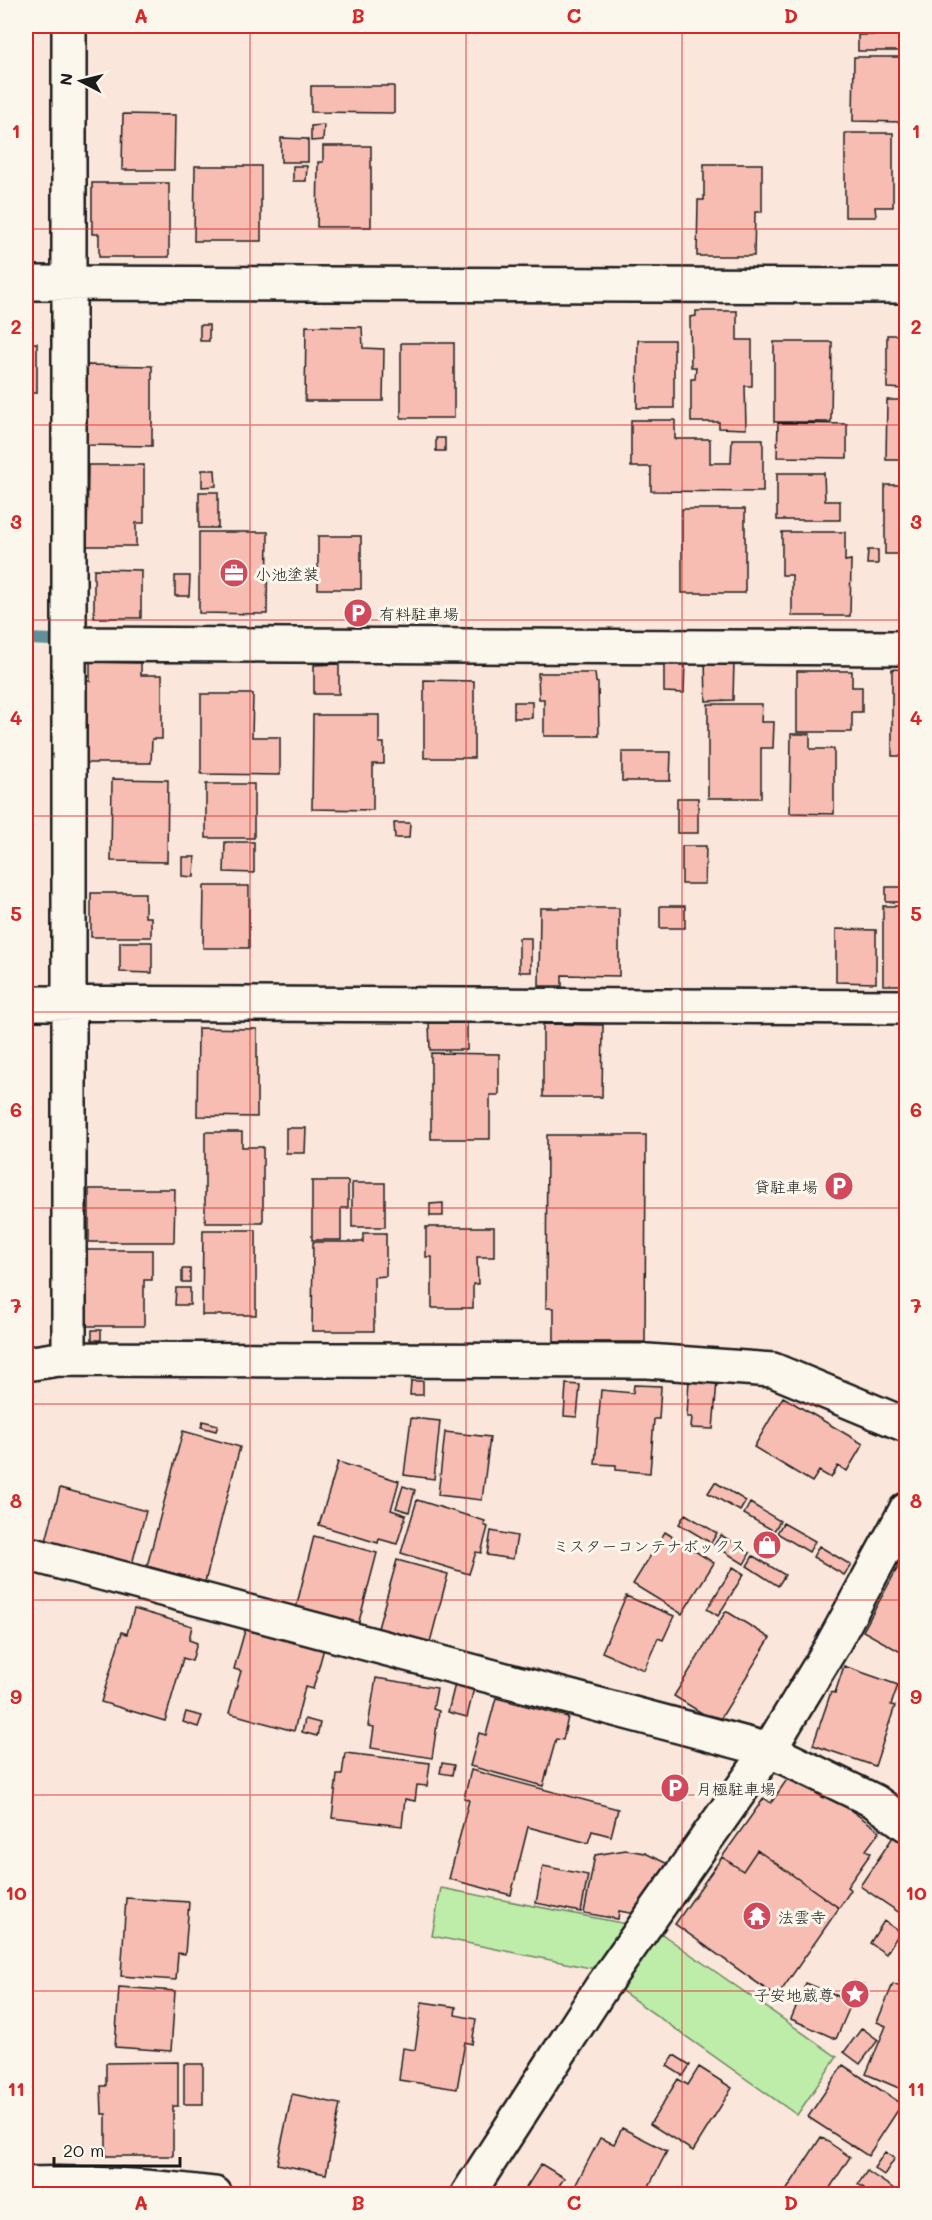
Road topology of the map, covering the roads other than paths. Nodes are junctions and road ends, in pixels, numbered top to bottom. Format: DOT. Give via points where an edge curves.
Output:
graph roads {
  1 [pos="69,26"];
  2 [pos="26,283"];
  3 [pos="69,283"];
  4 [pos="906,286"];
  5 [pos="69,644"];
  6 [pos="906,648"];
  7 [pos="26,1003"];
  8 [pos="69,1004"];
  9 [pos="906,1007"];
  10 [pos="69,1359"];
  11 [pos="26,1364"];
  12 [pos="906,1425"];
  13 [pos="906,1510"];
  14 [pos="26,1553"];
  15 [pos="769,1750"];
  16 [pos="906,1824"];
  17 [pos="26,2184"];
  18 [pos="215,2194"];
  19 [pos="468,2194"];
  1 -- 3 [label="street"];
  2 -- 3 [label="street"];
  3 -- 4 [label="street"];
  3 -- 5 [label="street"];
  5 -- 6 [label="street"];
  5 -- 8 [label="street"];
  7 -- 8 [label="street"];
  8 -- 9 [label="street"];
  8 -- 10 [label="street"];
  10 -- 11 [label="street"];
  10 -- 12 [label="street" via="646,1361 762,1370"];
  13 -- 15 [label="street" via="832,1646"];
  14 -- 15 [label="street"];
  15 -- 16 [label="street" via="874,1801"];
  15 -- 19 [label="street" via="601,1988"];
  17 -- 18 [label="street" via="87,2182"];
}
